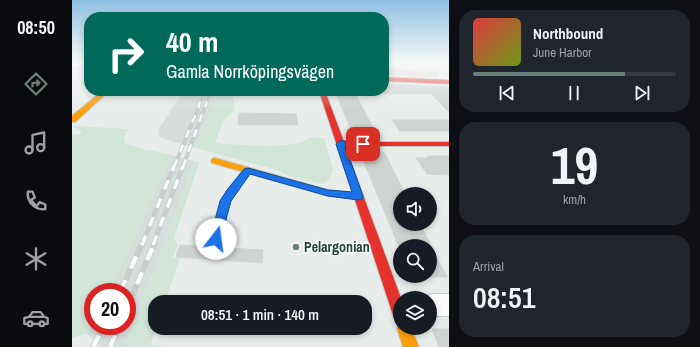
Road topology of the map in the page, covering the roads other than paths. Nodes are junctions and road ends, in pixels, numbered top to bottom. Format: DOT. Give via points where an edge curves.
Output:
graph roads {
  1 [pos="389,79"];
  2 [pos="449,82"];
  3 [pos="100,96"];
  4 [pos="324,96"];
  5 [pos="72,120"];
  6 [pos="340,144"];
  7 [pos="449,144"];
  8 [pos="215,161"];
  9 [pos="248,171"];
  10 [pos="358,196"];
  11 [pos="216,239"];
  12 [pos="393,294"];
  13 [pos="407,335"];
  14 [pos="411,347"];
  1 -- 2 [label="street"];
  3 -- 5 [label="street"];
  4 -- 6 [label="street"];
  6 -- 7 [label="street"];
  6 -- 10 [label="street"];
  8 -- 9 [label="street"];
  9 -- 10 [label="street" via="328,193"];
  9 -- 11 [label="lane" via="226,201"];
  10 -- 12 [label="street"];
  13 -- 14 [label="street"];
}
